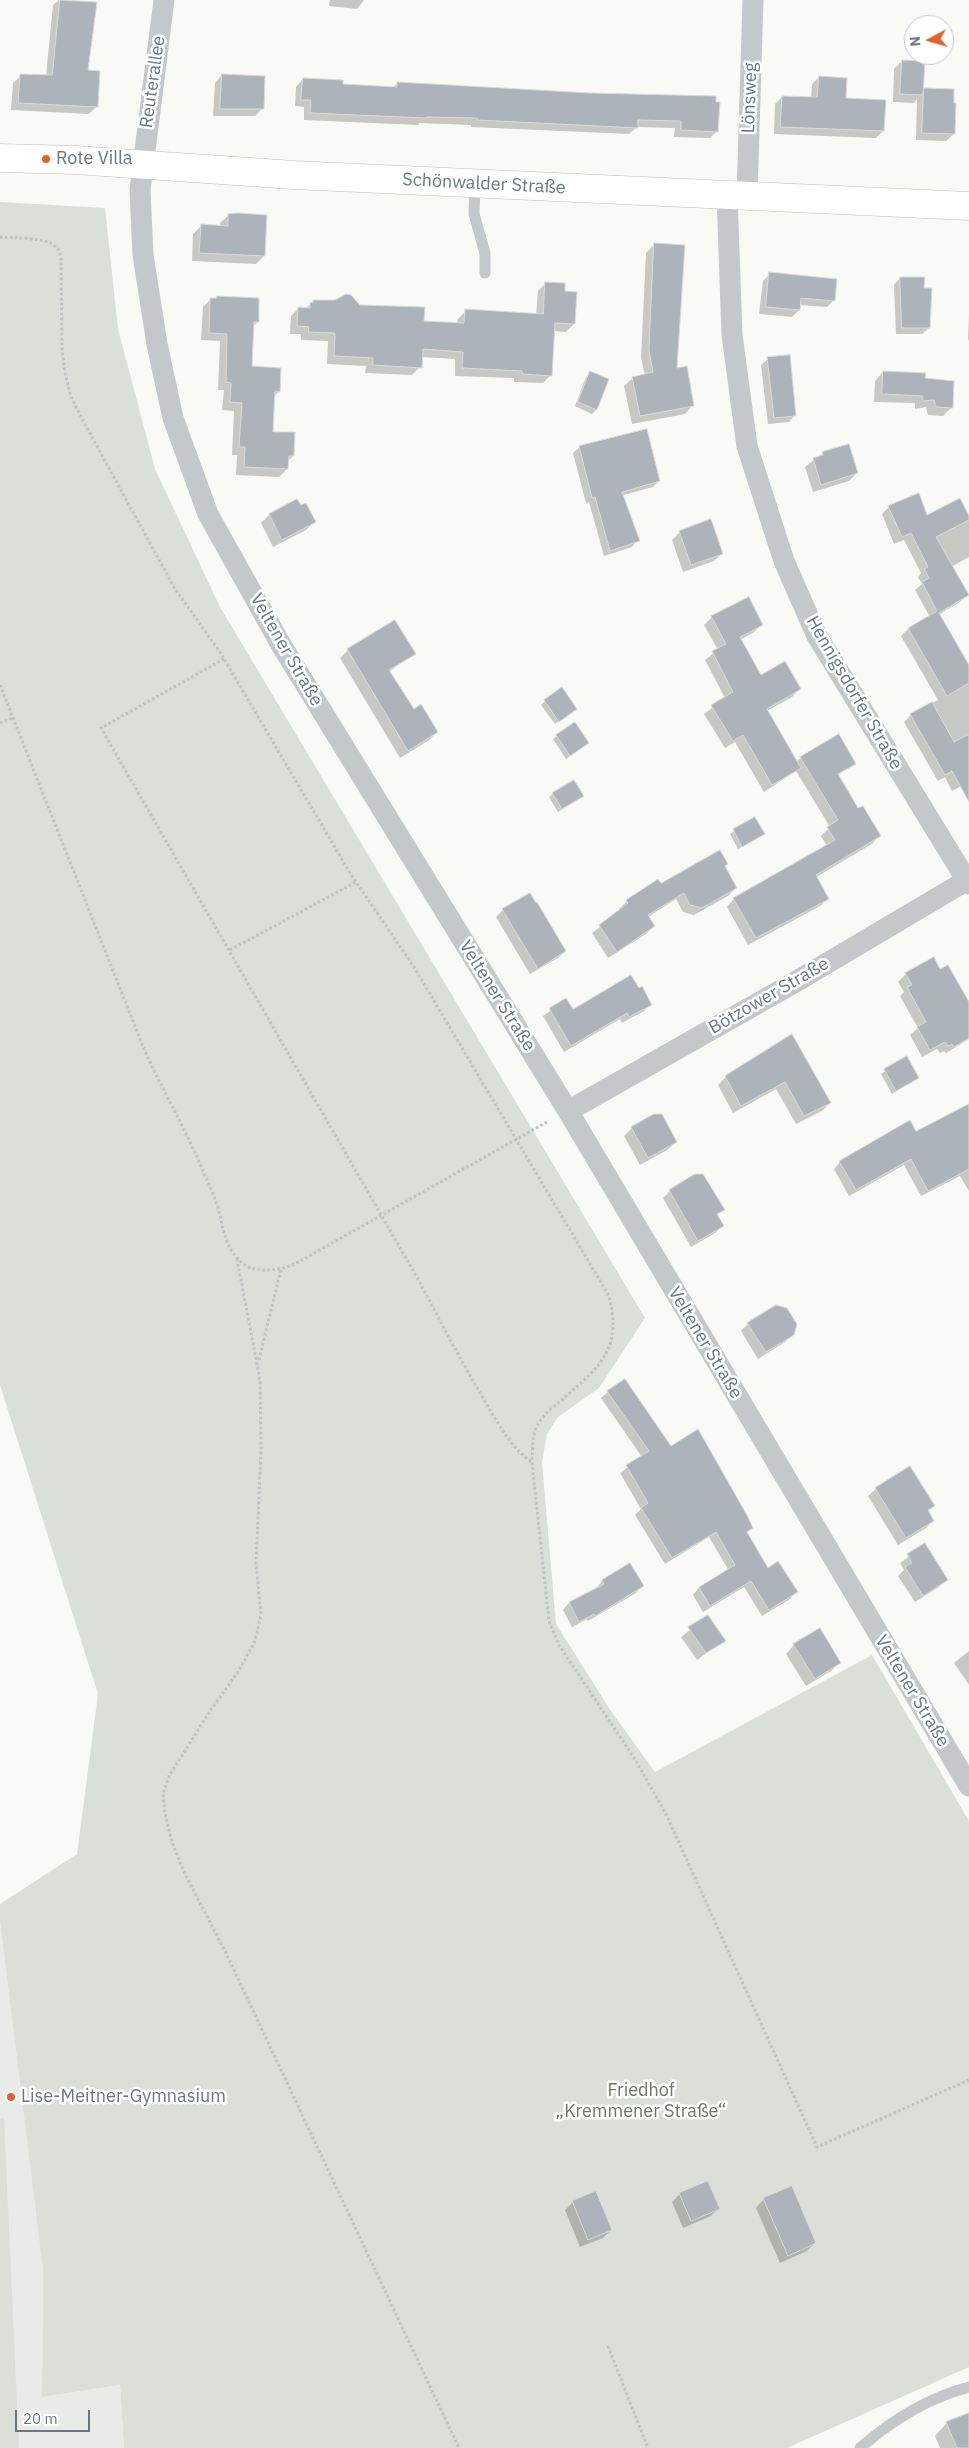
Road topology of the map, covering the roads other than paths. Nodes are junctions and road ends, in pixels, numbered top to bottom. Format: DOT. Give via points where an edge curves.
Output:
graph roads {
  1 [pos="164,0"];
  2 [pos="753,0"];
  3 [pos="0,158"];
  4 [pos="143,165"];
  5 [pos="474,183"];
  6 [pos="737,195"];
  7 [pos="969,206"];
  8 [pos="485,273"];
  9 [pos="968,881"];
  10 [pos="568,1111"];
  11 [pos="969,1786"];
  12 [pos="969,2387"];
  13 [pos="860,2448"];
  1 -- 4 [label="street, Reuterallee"];
  2 -- 6 [label="street, Lönsweg"];
  3 -- 4 [label="main road, Schönwalder Straße"];
  4 -- 5 [label="main road, Schönwalder Straße"];
  4 -- 10 [label="street, Veltener Straße" via="140,190 142,255 156,344 173,418 208,514 280,643"];
  5 -- 6 [label="main road, Schönwalder Straße"];
  5 -- 8 [label="lane" via="474,214 485,253"];
  6 -- 7 [label="main road, Schönwalder Straße"];
  6 -- 9 [label="street, Hennigsdorfer Straße" via="732,335 747,446 784,561 817,636"];
  9 -- 10 [label="street, Bötzower Straße"];
  10 -- 11 [label="street, Veltener Straße"];
  12 -- 13 [label="lane" via="943,2394 913,2409"];
}
